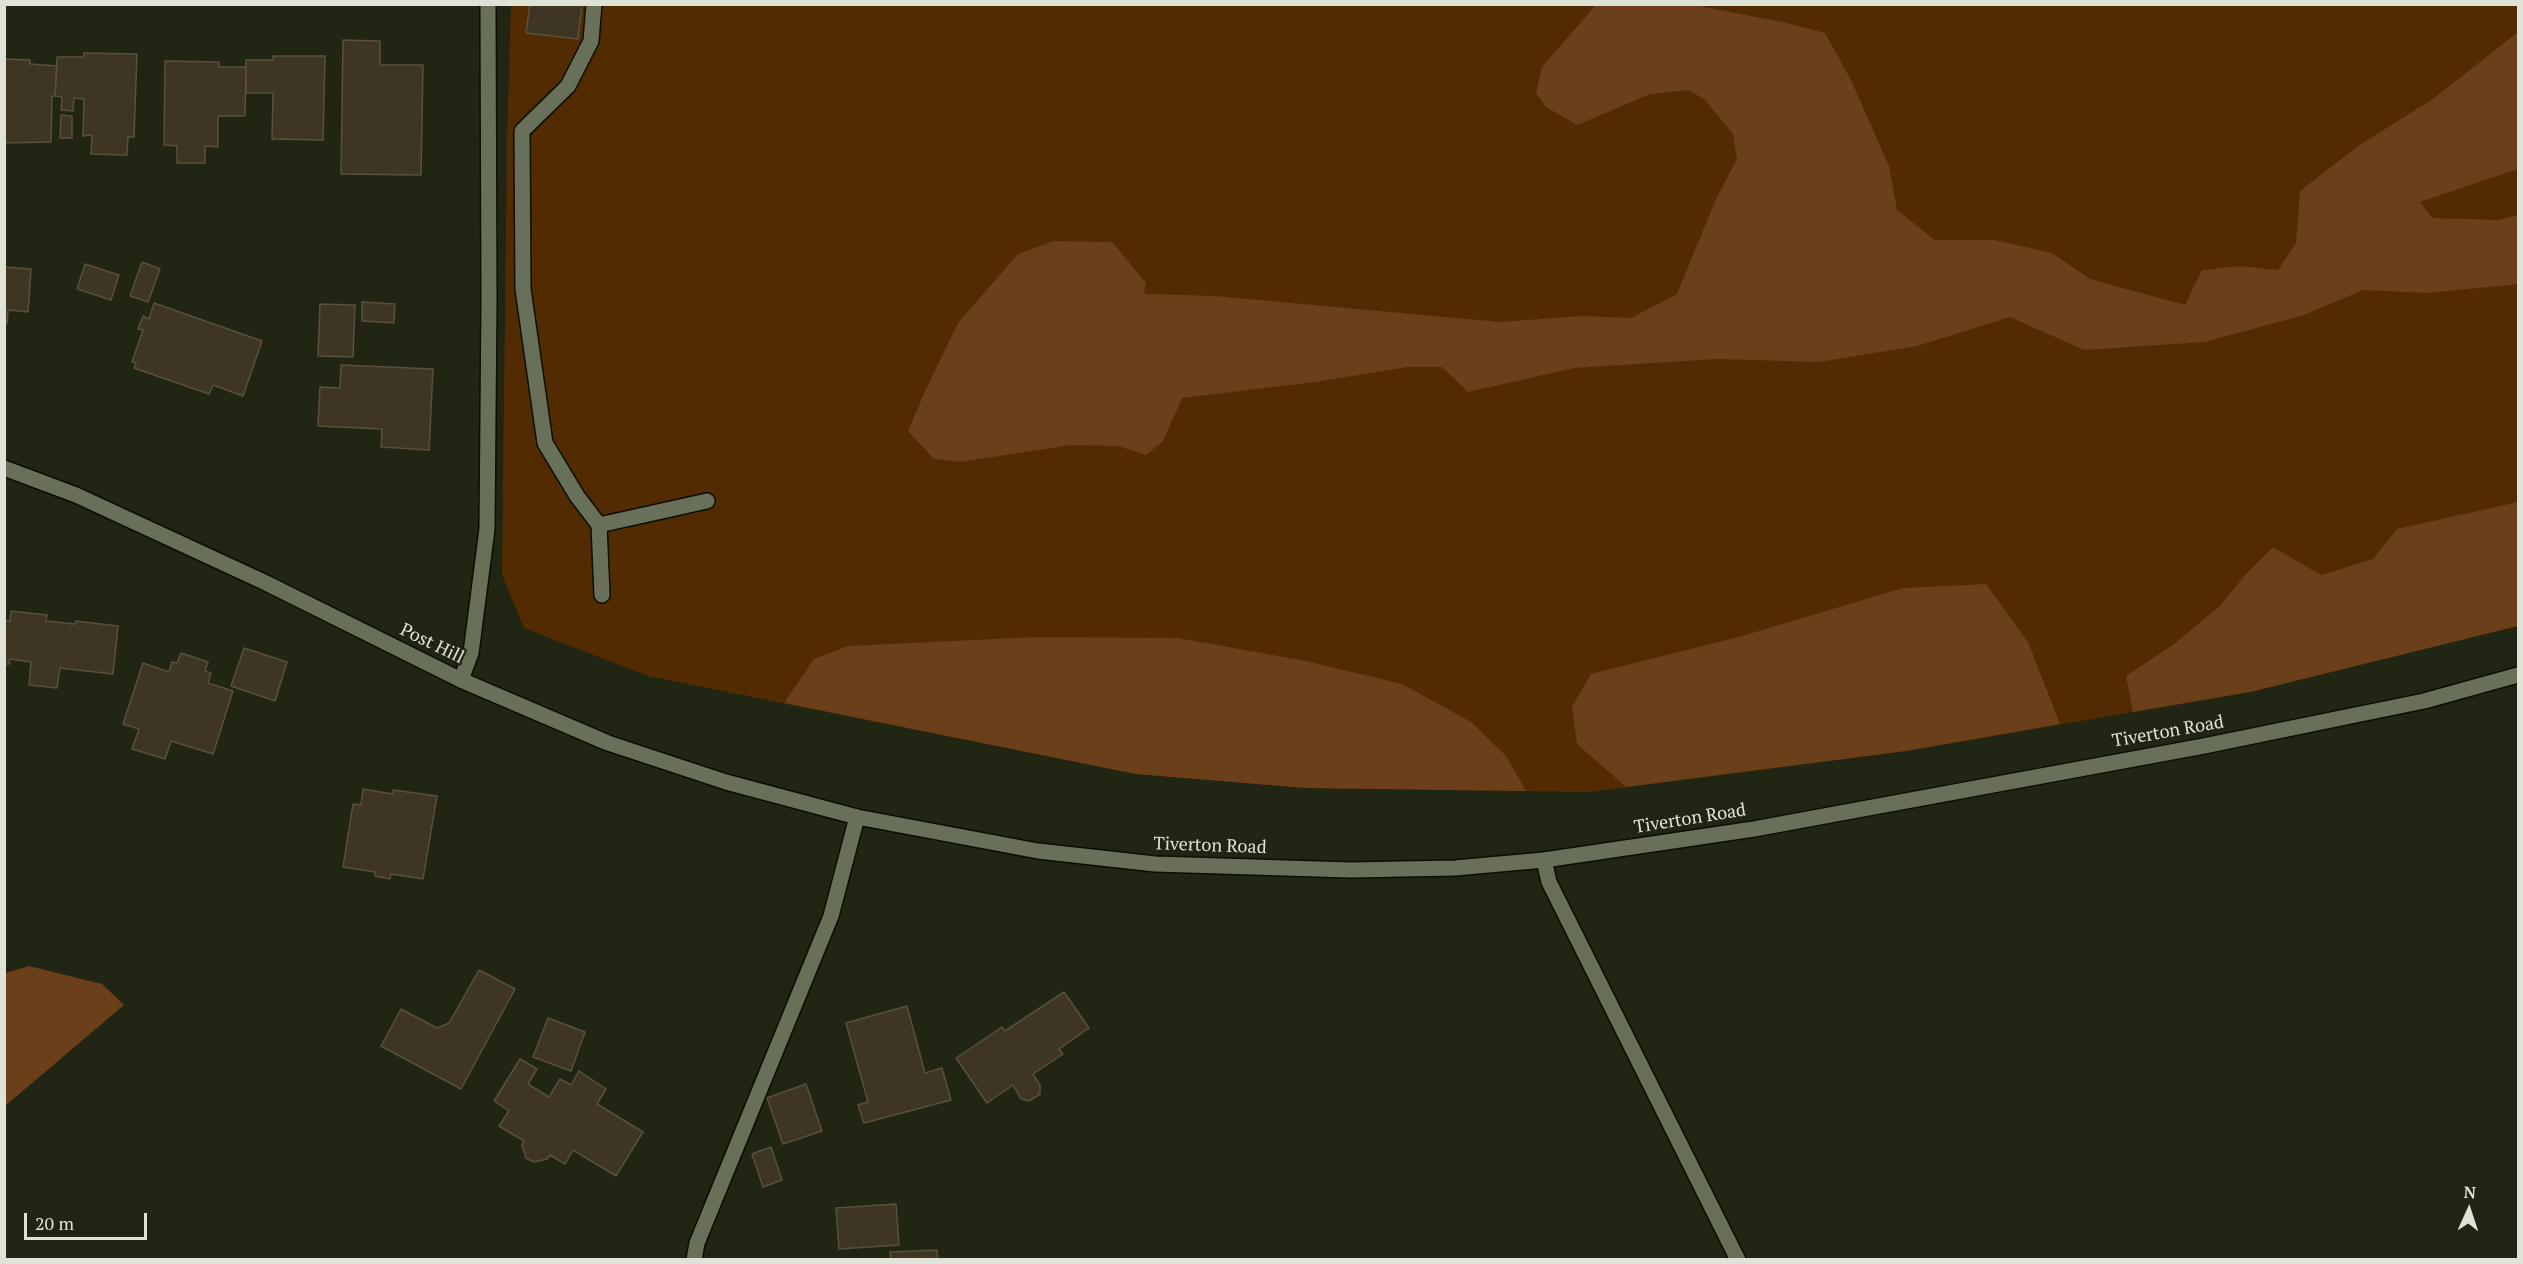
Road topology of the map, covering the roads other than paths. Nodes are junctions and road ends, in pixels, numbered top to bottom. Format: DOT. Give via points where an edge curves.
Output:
graph roads {
  1 [pos="488,4"];
  2 [pos="594,4"];
  3 [pos="4,468"];
  4 [pos="708,501"];
  5 [pos="599,525"];
  6 [pos="602,595"];
  7 [pos="2518,675"];
  8 [pos="461,680"];
  9 [pos="857,817"];
  10 [pos="1544,860"];
  11 [pos="694,1260"];
  12 [pos="1738,1260"];
  1 -- 8 [label="street" via="486,529 471,653"];
  2 -- 5 [label="street" via="591,41 568,86 522,131 523,289 545,442"];
  3 -- 8 [label="street, Post Hill" via="76,495 243,572"];
  4 -- 5 [label="street"];
  5 -- 6 [label="street"];
  7 -- 10 [label="street, Tiverton Road" via="2424,701 2204,746 1754,829"];
  8 -- 9 [label="street, Post Hill" via="609,743 726,782"];
  9 -- 10 [label="street, Tiverton Road" via="1038,850 1155,864 1351,870 1455,868"];
  9 -- 11 [label="street" via="831,916 697,1243"];
  10 -- 12 [label="street" via="1549,882"];
}
